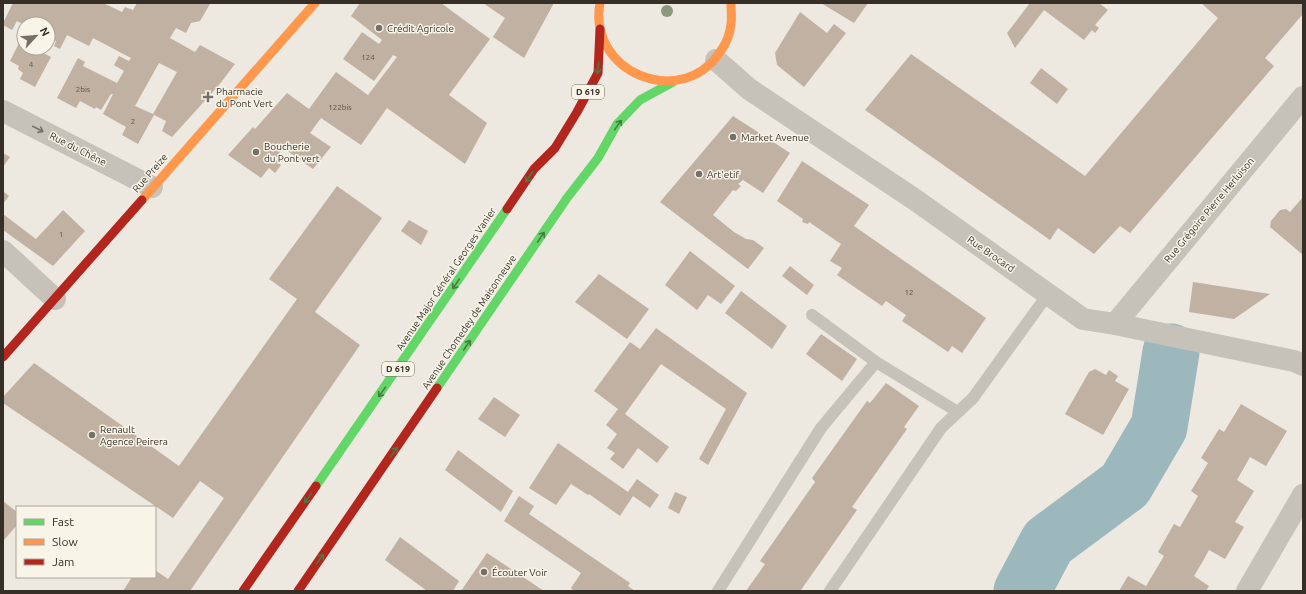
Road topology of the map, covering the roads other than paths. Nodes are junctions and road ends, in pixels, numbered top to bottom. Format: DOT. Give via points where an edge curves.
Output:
graph roads {
  1 [pos="315,3"];
  2 [pos="600,3"];
  3 [pos="731,3"];
  4 [pos="600,29"];
  5 [pos="716,60"];
  6 [pos="673,82"];
  7 [pos="1303,97"];
  8 [pos="3,111"];
  9 [pos="152,187"];
  10 [pos="3,251"];
  11 [pos="1048,294"];
  12 [pos="55,299"];
  13 [pos="812,315"];
  14 [pos="1116,324"];
  15 [pos="3,358"];
  16 [pos="876,362"];
  17 [pos="1303,365"];
  18 [pos="958,412"];
  19 [pos="1303,495"];
  20 [pos="244,591"];
  21 [pos="298,591"];
  22 [pos="718,591"];
  23 [pos="830,591"];
  24 [pos="1247,591"];
  1 -- 9 [label="main road, Rue Preize"];
  2 -- 4 [label="main road"];
  3 -- 5 [label="main road" via="732,24 726,43"];
  4 -- 6 [label="main road" via="607,47 619,63 635,75 653,81"];
  4 -- 20 [label="main road, Avenue Major Général Georges Vanier / D 619, one-way" via="598,73 578,112 554,148 534,169"];
  5 -- 6 [label="main road" via="689,78"];
  5 -- 11 [label="street, Rue Brocard" via="749,89 914,199"];
  21 -- 6 [label="main road, Avenue Chomedey de Maisonneuve, one-way" via="567,198 598,158 617,124 640,100"];
  7 -- 14 [label="street, Rue Grégoire Pierre Herluison"];
  8 -- 9 [label="street, Rue du Chêne, one-way"];
  9 -- 12 [label="main road, Rue Preize"];
  10 -- 12 [label="street"];
  11 -- 14 [label="street, Rue Brocard" via="1083,319"];
  11 -- 18 [label="lane" via="973,398"];
  12 -- 15 [label="main road, Rue Preize"];
  13 -- 16 [label="lane"];
  14 -- 17 [label="street, Rue Brocard"];
  16 -- 18 [label="lane"];
  16 -- 22 [label="lane" via="821,428"];
  18 -- 23 [label="lane" via="941,428"];
  19 -- 24 [label="street"];
}
